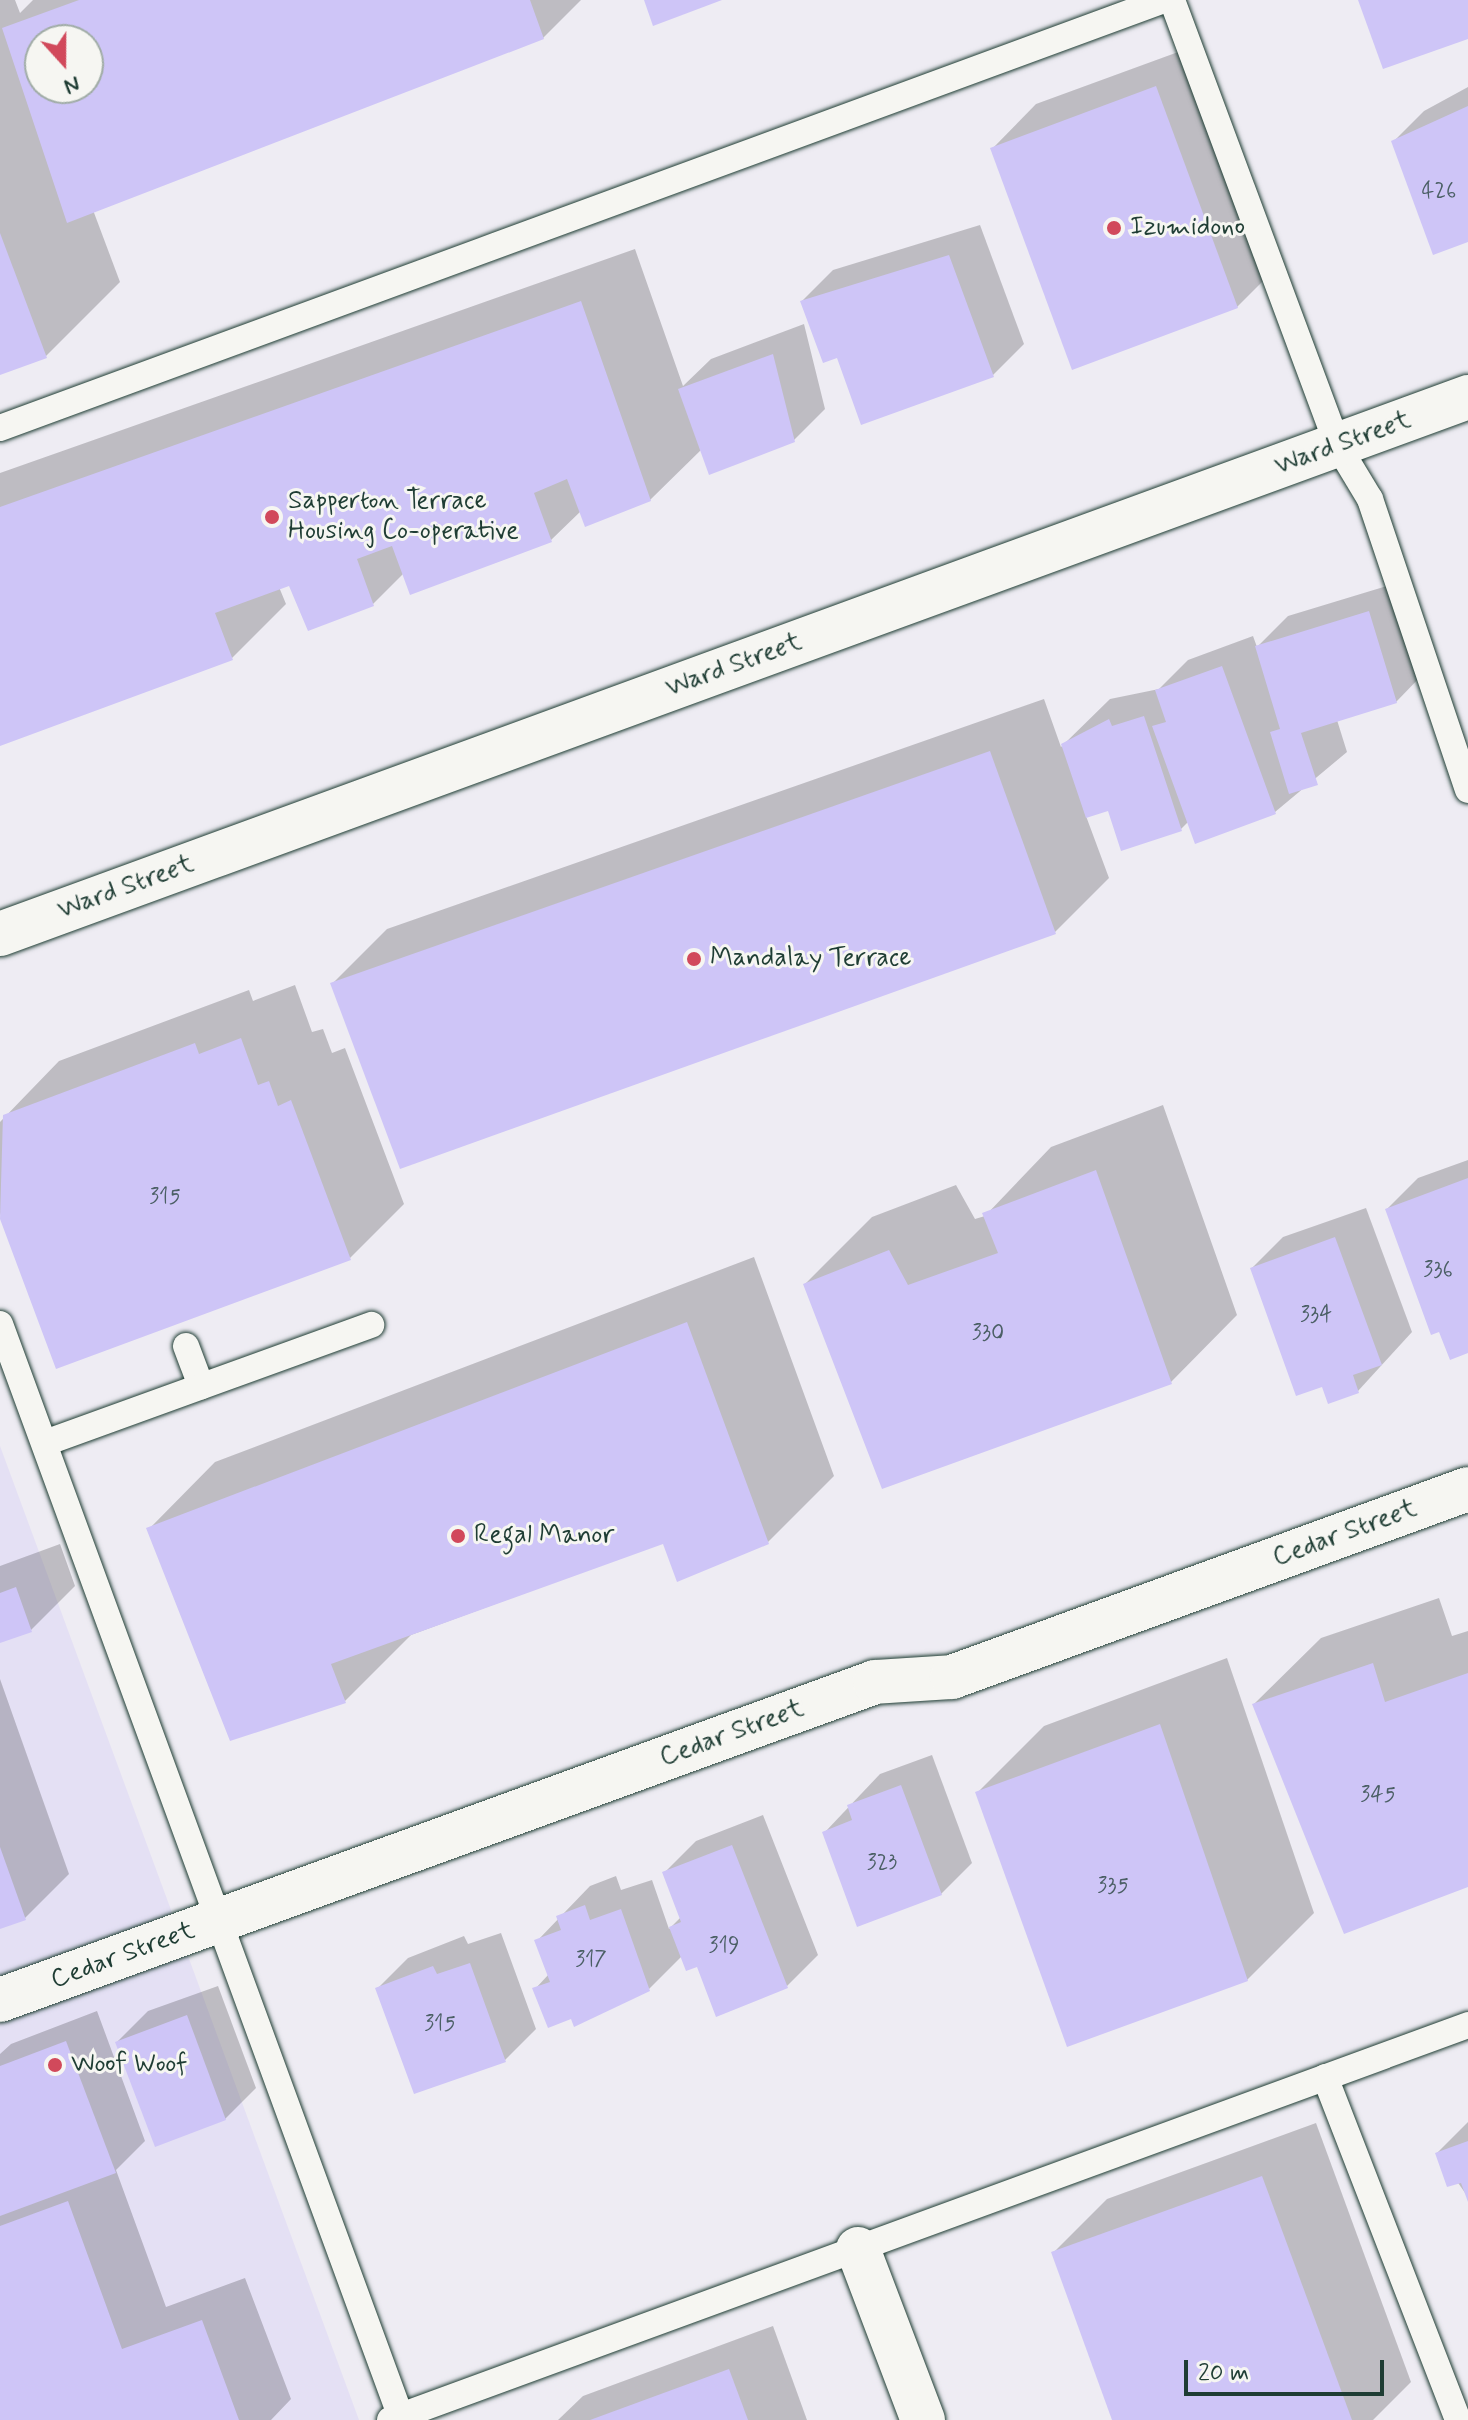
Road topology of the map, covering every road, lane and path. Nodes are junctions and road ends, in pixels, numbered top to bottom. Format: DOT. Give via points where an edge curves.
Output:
graph roads {
  1 [pos="1164,0"];
  2 [pos="1172,0"];
  3 [pos="1468,397"];
  4 [pos="0,428"];
  5 [pos="1338,446"];
  6 [pos="1468,790"];
  7 [pos="0,934"];
  8 [pos="0,1324"];
  9 [pos="371,1325"];
  10 [pos="186,1346"];
  11 [pos="201,1386"];
  12 [pos="45,1443"];
  13 [pos="1468,1489"];
  14 [pos="218,1921"];
  15 [pos="0,2000"];
  16 [pos="1468,2025"];
  17 [pos="1325,2077"];
  18 [pos="858,2249"];
  19 [pos="398,2419"];
  20 [pos="923,2420"];
  21 [pos="1458,2420"];
  1 -- 4 [label="lane"];
  2 -- 5 [label="lane"];
  3 -- 5 [label="street, Ward Street"];
  5 -- 6 [label="lane" via="1370,499"];
  5 -- 7 [label="street, Ward Street"];
  8 -- 12 [label="lane"];
  9 -- 11 [label="lane"];
  10 -- 11 [label="lane"];
  11 -- 12 [label="lane"];
  12 -- 14 [label="lane"];
  13 -- 14 [label="street, Cedar Street" via="952,1677 875,1682"];
  14 -- 15 [label="street, Cedar Street"];
  14 -- 19 [label="lane"];
  16 -- 17 [label="lane"];
  17 -- 18 [label="lane"];
  17 -- 21 [label="lane"];
  18 -- 19 [label="lane"];
  18 -- 20 [label="street"];
}
